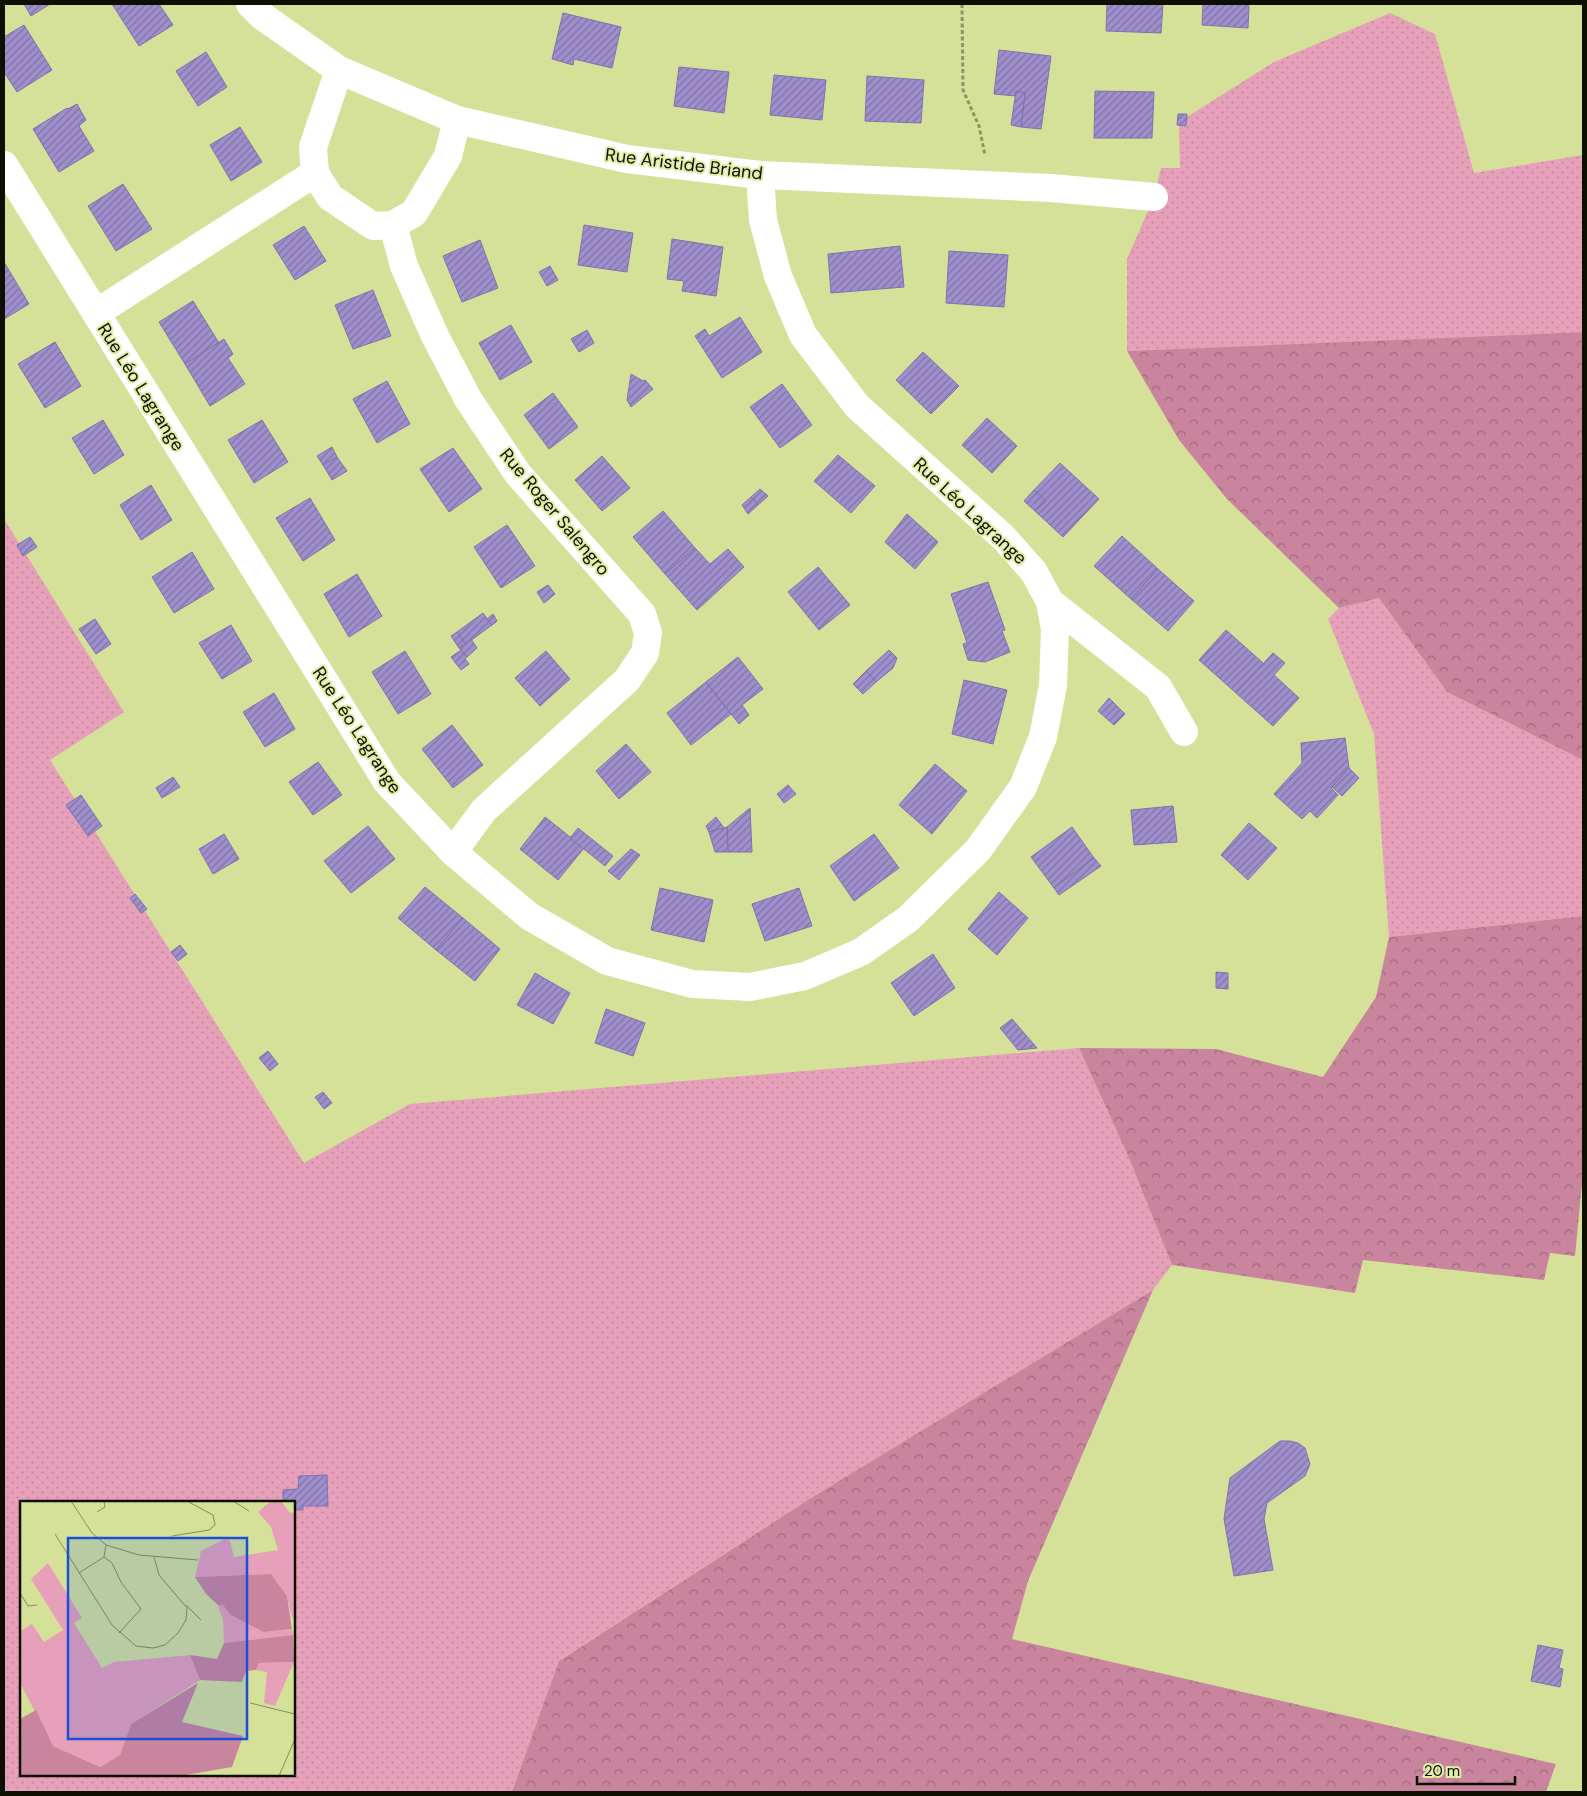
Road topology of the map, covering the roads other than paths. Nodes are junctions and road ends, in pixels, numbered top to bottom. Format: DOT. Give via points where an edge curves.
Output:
graph roads {
  1 [pos="250,4"];
  2 [pos="339,70"];
  3 [pos="457,120"];
  4 [pos="4,165"];
  5 [pos="315,173"];
  6 [pos="760,175"];
  7 [pos="1154,198"];
  8 [pos="393,225"];
  9 [pos="96,313"];
  10 [pos="1050,602"];
  11 [pos="1184,732"];
  12 [pos="453,852"];
  1 -- 2 [label="street, Rue Aristide Briand"];
  2 -- 3 [label="street, Rue Aristide Briand"];
  2 -- 5 [label="street" via="313,147"];
  3 -- 6 [label="street, Rue Aristide Briand" via="627,159"];
  3 -- 8 [label="street" via="448,156 414,213"];
  4 -- 9 [label="street, Rue Léo Lagrange"];
  5 -- 8 [label="street" via="330,198 373,226"];
  5 -- 9 [label="street"];
  6 -- 7 [label="street, Rue Aristide Briand" via="1051,188"];
  6 -- 10 [label="street, Rue Léo Lagrange" via="762,220 778,276 803,335 857,406 1003,537 1034,572"];
  8 -- 12 [label="street, Rue Roger Salengro" via="404,266 468,399 518,474 642,614 648,634 645,653 626,680 484,810"];
  9 -- 12 [label="street, Rue Léo Lagrange" via="387,782"];
  10 -- 11 [label="street" via="1158,687"];
  10 -- 12 [label="street, Rue Léo Lagrange" via="1055,629 1052,685 1043,737 1023,787 978,850 908,920 861,952 805,976 750,987 692,984 607,961 529,916"];
}
